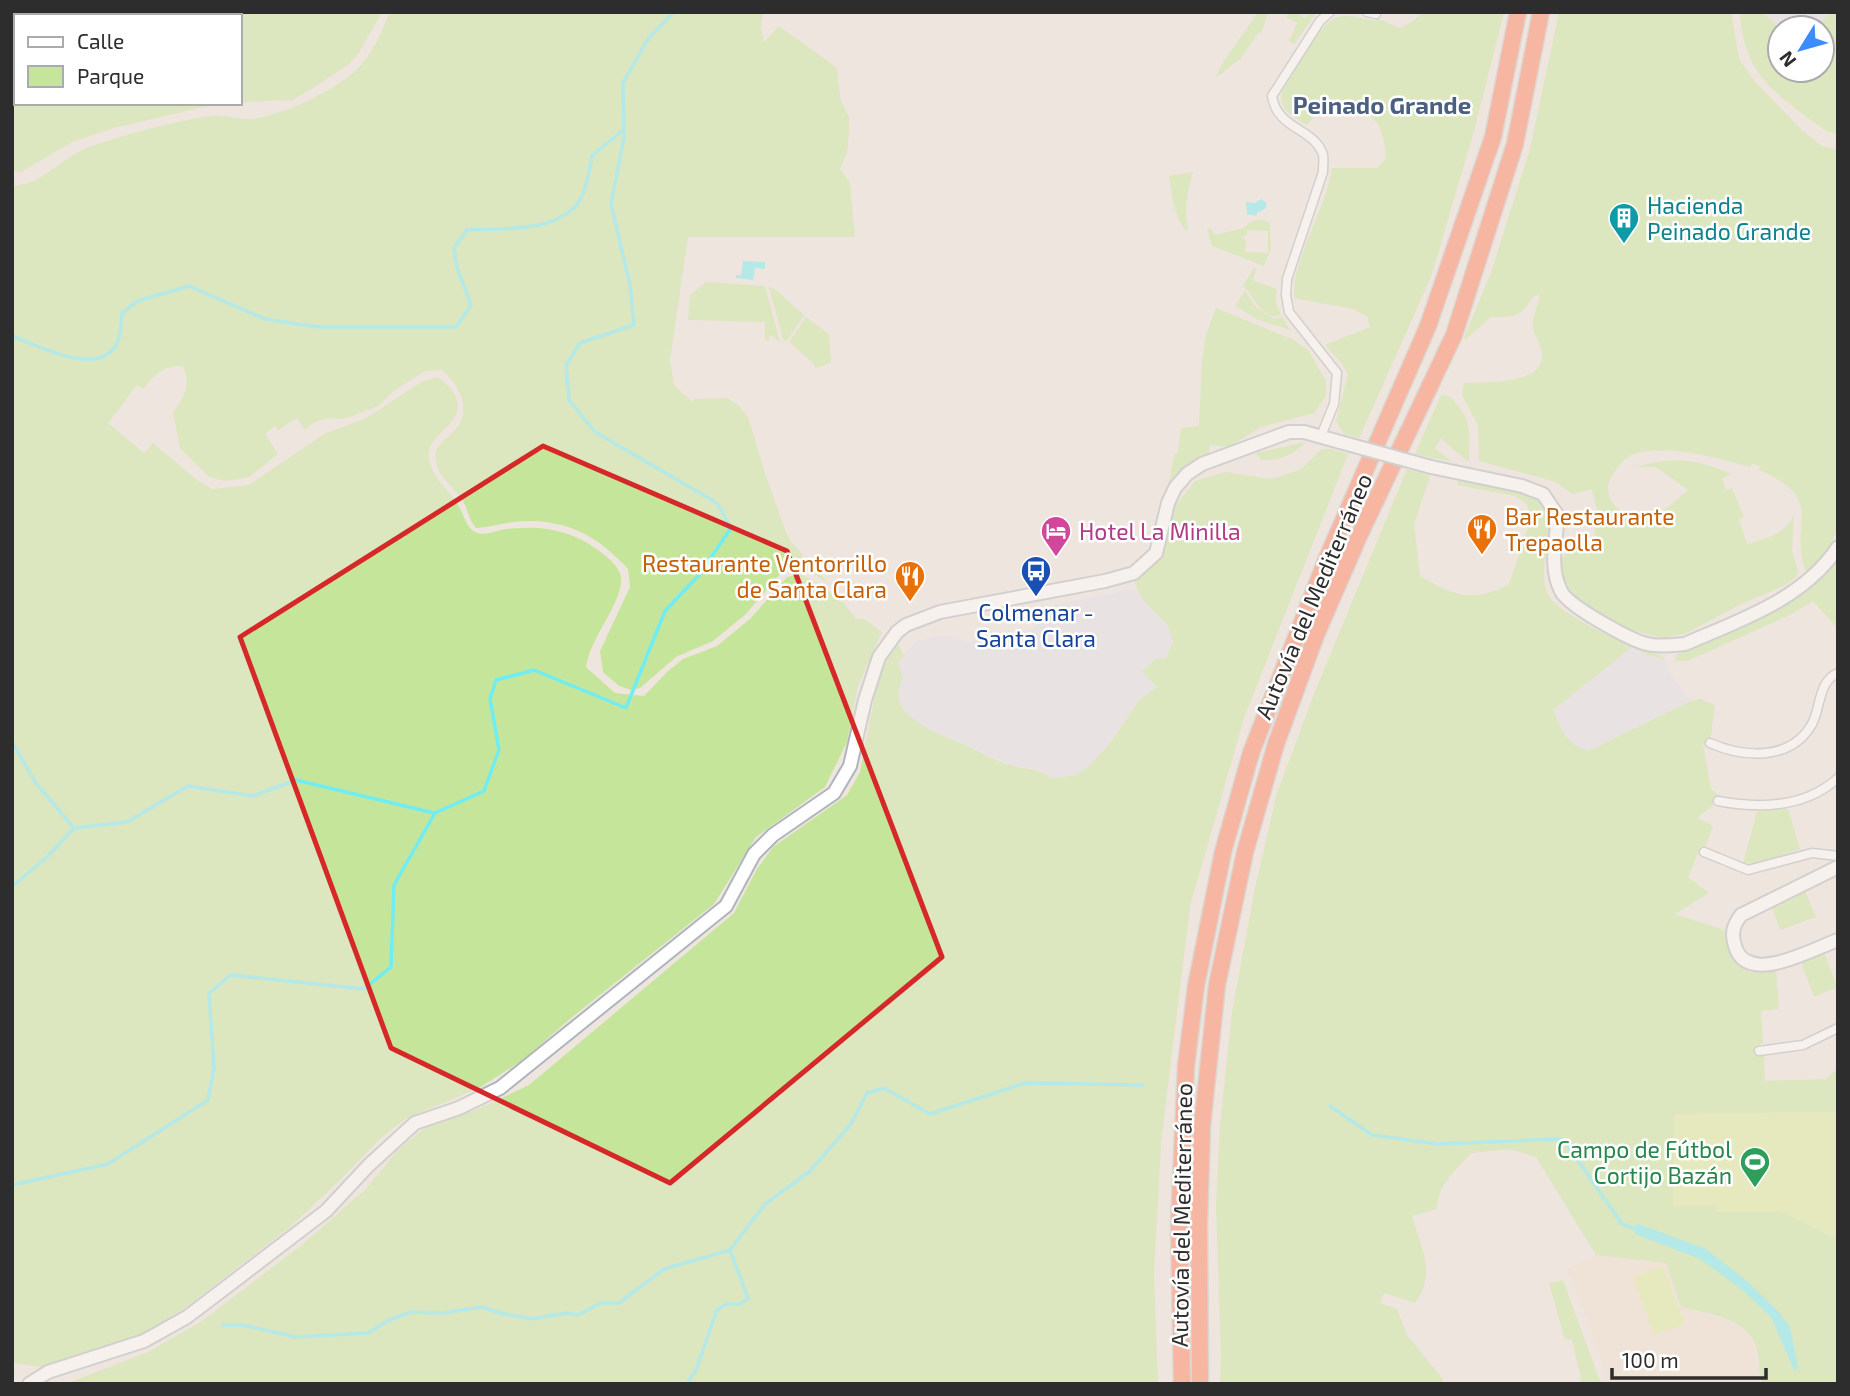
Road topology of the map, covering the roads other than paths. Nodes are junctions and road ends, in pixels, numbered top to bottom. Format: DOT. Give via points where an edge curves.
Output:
graph roads {
  1 [pos="1330,12"];
  2 [pos="1518,12"];
  3 [pos="1541,12"];
  4 [pos="1321,436"];
  5 [pos="1838,547"];
  6 [pos="1838,673"];
  7 [pos="1710,743"];
  8 [pos="1838,778"];
  9 [pos="1718,801"];
  10 [pos="1704,852"];
  11 [pos="1838,856"];
  12 [pos="1838,867"];
  13 [pos="1838,940"];
  14 [pos="1838,1027"];
  15 [pos="1759,1051"];
  16 [pos="29,1384"];
  17 [pos="1182,1384"];
  18 [pos="1200,1384"];
  1 -- 4 [label="street" via="1272,96 1274,109 1323,155 1286,295 1289,312 1337,373 1334,404"];
  2 -- 17 [label="highway, Autovía del Mediterráneo" via="1493,137 1428,326 1303,619 1251,753 1223,852 1196,986 1186,1066 1179,1225"];
  3 -- 18 [label="highway, Autovía del Mediterráneo" via="1514,144 1454,335 1316,635 1276,744 1245,852 1217,985 1202,1126"];
  4 -- 5 [label="main road, bridge" via="1543,495 1558,516 1554,558 1561,594 1586,613 1647,644 1685,644 1777,603 1812,577"];
  4 -- 16 [label="main road" via="1289,432 1202,464 1187,474 1168,503 1156,553 1134,573 940,612 906,625 879,657 850,766 834,793 754,854 726,906 500,1088 415,1123 326,1211 187,1317 144,1341 48,1372"];
  6 -- 7 [label="street" via="1825,685 1812,724 1798,743 1780,751 1747,754"];
  8 -- 9 [label="street" via="1815,796 1784,803 1749,807"];
  10 -- 11 [label="street" via="1748,870 1812,853"];
  12 -- 13 [label="main road" via="1741,915 1732,936 1742,959 1758,966"];
  14 -- 15 [label="street" via="1803,1045"];
}
